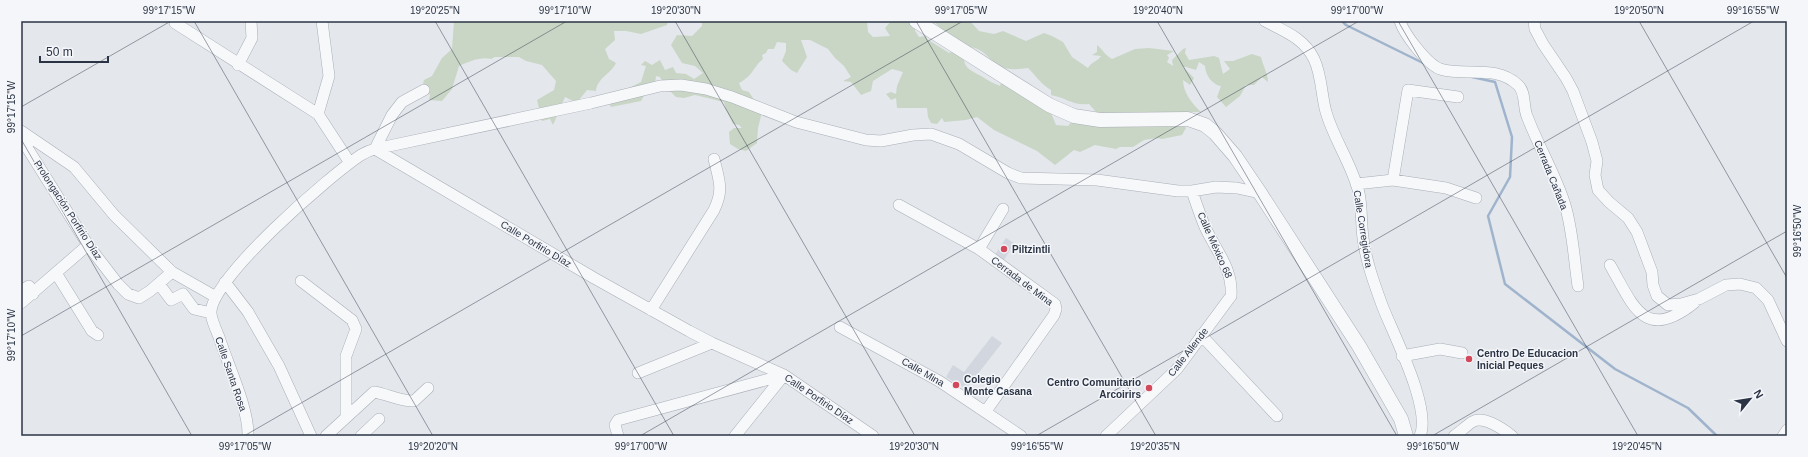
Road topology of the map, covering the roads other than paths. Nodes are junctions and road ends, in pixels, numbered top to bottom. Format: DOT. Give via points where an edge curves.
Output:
graph roads {
  1 [pos="251,21"];
  2 [pos="916,21"];
  3 [pos="1265,21"];
  4 [pos="1400,21"];
  5 [pos="1534,21"];
  6 [pos="175,22"];
  7 [pos="319,23"];
  8 [pos="238,65"];
  9 [pos="424,90"];
  10 [pos="1458,97"];
  11 [pos="318,114"];
  12 [pos="21,131"];
  13 [pos="21,138"];
  14 [pos="375,148"];
  15 [pos="714,159"];
  16 [pos="350,163"];
  17 [pos="1393,180"];
  18 [pos="1356,184"];
  19 [pos="1192,191"];
  20 [pos="1260,193"];
  21 [pos="1476,198"];
  22 [pos="899,205"];
  23 [pos="1003,209"];
  24 [pos="88,245"];
  25 [pos="979,249"];
  26 [pos="1610,265"];
  27 [pos="172,272"];
  28 [pos="56,273"];
  29 [pos="300,281"];
  30 [pos="225,282"];
  31 [pos="158,284"];
  32 [pos="1578,286"];
  33 [pos="21,289"];
  34 [pos="33,294"];
  35 [pos="216,296"];
  36 [pos="1231,296"];
  37 [pos="1699,299"];
  38 [pos="21,302"];
  39 [pos="651,310"];
  40 [pos="211,313"];
  41 [pos="840,328"];
  42 [pos="98,334"];
  43 [pos="1201,335"];
  44 [pos="1787,341"];
  45 [pos="712,344"];
  46 [pos="1462,353"];
  47 [pos="1402,356"];
  48 [pos="638,373"];
  49 [pos="784,375"];
  50 [pos="428,388"];
  51 [pos="986,411"];
  52 [pos="1277,416"];
  53 [pos="346,417"];
  54 [pos="380,419"];
  55 [pos="1787,430"];
  56 [pos="248,436"];
  57 [pos="311,436"];
  58 [pos="326,436"];
  59 [pos="361,436"];
  60 [pos="618,436"];
  61 [pos="735,436"];
  62 [pos="873,436"];
  63 [pos="1021,436"];
  64 [pos="1106,436"];
  65 [pos="1406,436"];
  66 [pos="1420,436"];
  67 [pos="1454,436"];
  68 [pos="1512,436"];
  69 [pos="1783,436"];
  1 -- 8 [label="street" via="252,38"];
  2 -- 20 [label="street" via="1044,101 1074,116 1100,120 1188,119 1204,125 1215,133 1234,156"];
  3 -- 18 [label="street, Calle Corregidora" via="1305,44 1314,58 1326,112"];
  4 -- 32 [label="street, Cerrada Cañada" via="1402,29 1416,49 1439,69 1503,75 1522,90 1527,116 1565,205"];
  5 -- 37 [label="street" via="1535,30 1573,91 1597,161 1595,175 1598,190 1628,218 1637,232 1652,272 1657,296 1668,305"];
  6 -- 8 [label="street"];
  7 -- 11 [label="street" via="329,76"];
  8 -- 11 [label="street"];
  9 -- 14 [label="street" via="402,102"];
  10 -- 17 [label="street" via="1408,90"];
  11 -- 16 [label="street"];
  12 -- 27 [label="street, Prolongación Porfirio Díaz" via="74,167 114,215"];
  13 -- 24 [label="street, Prolongación Porfirio Díaz"];
  14 -- 16 [label="street"];
  14 -- 19 [label="street" via="660,86 681,85 719,93 796,122 866,140 881,141 913,134 931,134 958,144 1021,178 1097,180"];
  14 -- 39 [label="street, Calle Porfirio Díaz"];
  15 -- 39 [label="street" via="721,189 719,199"];
  16 -- 30 [label="street" via="264,238"];
  17 -- 18 [label="street"];
  17 -- 21 [label="street" via="1446,188"];
  18 -- 47 [label="street, Calle Corregidora" via="1362,237 1370,274"];
  19 -- 20 [label="street" via="1216,186"];
  19 -- 36 [label="street, Calle México 68" via="1206,229 1228,272 1232,284"];
  20 -- 65 [label="street" via="1359,346 1401,419"];
  22 -- 25 [label="street, Cerrada de Mina"];
  23 -- 25 [label="street"];
  24 -- 28 [label="street"];
  24 -- 31 [label="street, Prolongación Porfirio Díaz" via="128,294 139,298"];
  25 -- 51 [label="street, Cerrada de Mina" via="1052,301 1056,309"];
  26 -- 37 [label="street" via="1633,306 1642,316 1660,321 1680,314"];
  27 -- 31 [label="street, Prolongación Porfirio Díaz"];
  27 -- 35 [label="street, Prolongación Porfirio Díaz"];
  28 -- 34 [label="street"];
  28 -- 42 [label="street" via="92,331"];
  29 -- 53 [label="street" via="352,320 356,330 346,356"];
  30 -- 35 [label="street"];
  30 -- 57 [label="street" via="248,312 279,366"];
  31 -- 40 [label="street" via="171,300 183,294 194,308"];
  33 -- 34 [label="street" via="29,286"];
  34 -- 38 [label="street"];
  35 -- 40 [label="street"];
  36 -- 43 [label="street, Calle Allende"];
  37 -- 44 [label="street" via="1726,285 1740,284 1756,288 1768,300"];
  39 -- 45 [label="street, Calle Porfirio Díaz"];
  40 -- 56 [label="street, Calle Santa Rosa" via="244,411"];
  41 -- 51 [label="street, Calle Mina" via="939,381"];
  43 -- 52 [label="street"];
  43 -- 64 [label="street, Calle Allende" via="1177,369"];
  45 -- 48 [label="street"];
  45 -- 49 [label="street, Calle Porfirio Díaz"];
  46 -- 47 [label="street" via="1440,349"];
  47 -- 66 [label="street, Calle Corregidora" via="1416,387 1421,408"];
  49 -- 60 [label="street" via="618,420 615,425"];
  49 -- 61 [label="street"];
  49 -- 62 [label="street, Calle Porfirio Díaz"];
  50 -- 53 [label="street" via="414,401 409,402 374,392"];
  51 -- 63 [label="street, Calle Mina"];
  53 -- 58 [label="street"];
  54 -- 59 [label="street"];
  55 -- 69 [label="street"];
  67 -- 68 [label="street" via="1473,421 1480,420"];
}
